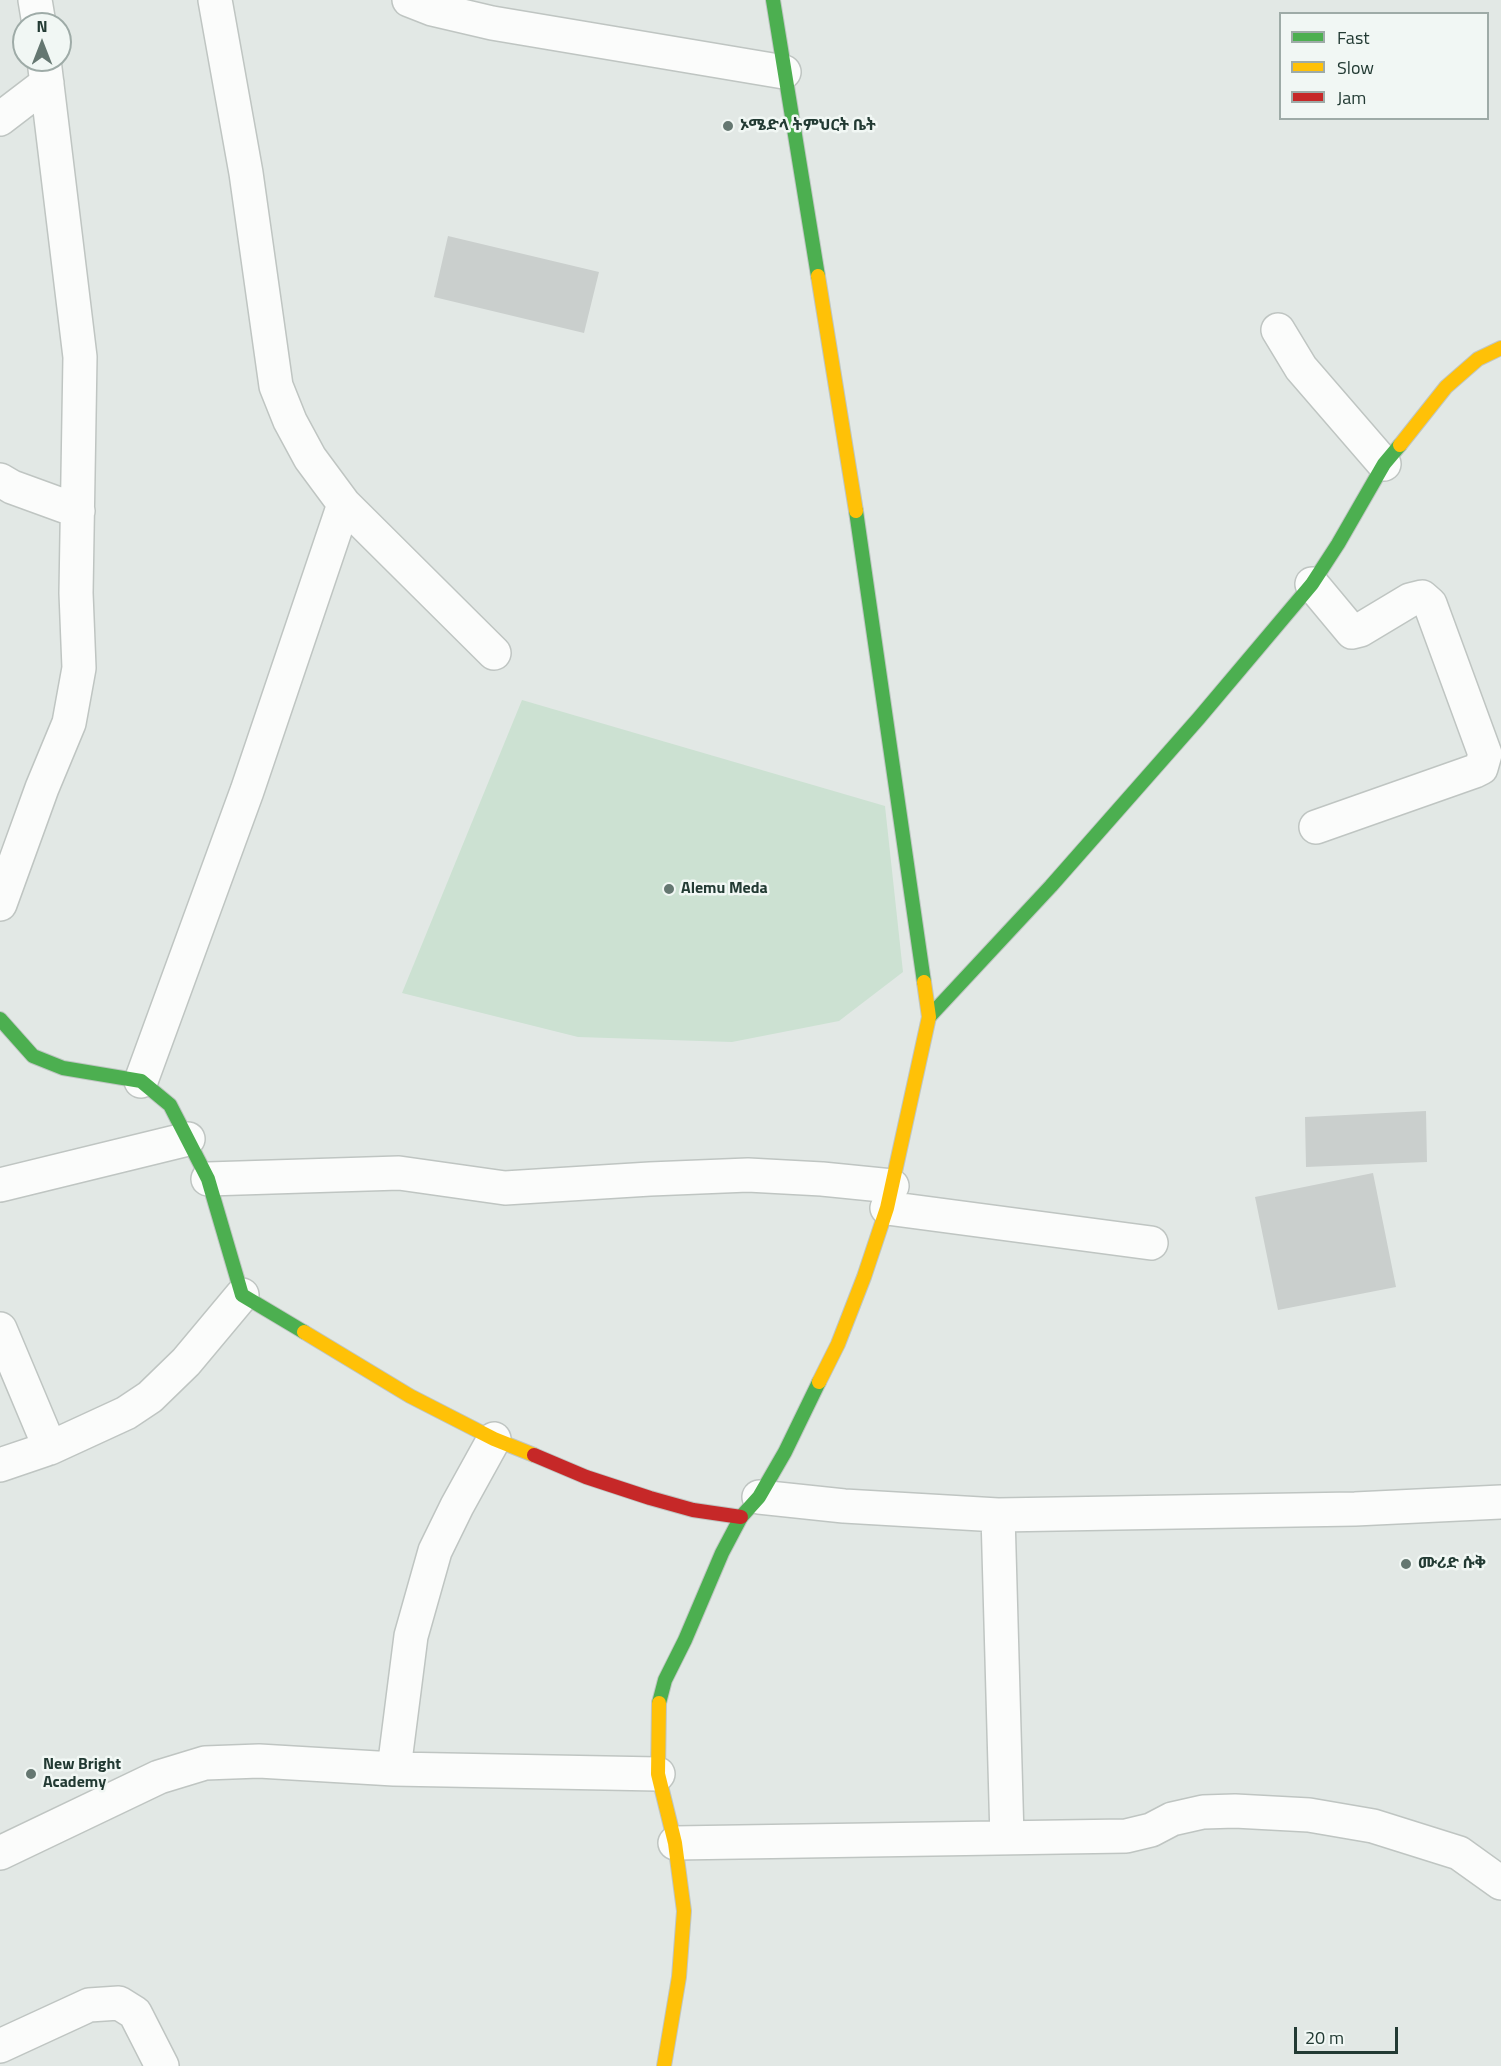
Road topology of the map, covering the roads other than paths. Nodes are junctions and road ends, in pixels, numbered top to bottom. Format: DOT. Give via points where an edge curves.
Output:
graph roads {
  1 [pos="215,0"];
  2 [pos="409,0"];
  3 [pos="774,0"];
  4 [pos="45,72"];
  5 [pos="784,72"];
  6 [pos="0,119"];
  7 [pos="1278,330"];
  8 [pos="1501,348"];
  9 [pos="1384,464"];
  10 [pos="0,480"];
  11 [pos="344,504"];
  12 [pos="78,511"];
  13 [pos="1312,584"];
  14 [pos="494,652"];
  15 [pos="1316,827"];
  16 [pos="0,904"];
  17 [pos="929,1017"];
  18 [pos="0,1019"];
  19 [pos="141,1081"];
  20 [pos="188,1139"];
  21 [pos="208,1179"];
  22 [pos="0,1185"];
  23 [pos="890,1197"];
  24 [pos="1151,1243"];
  25 [pos="242,1295"];
  26 [pos="0,1329"];
  27 [pos="494,1439"];
  28 [pos="50,1448"];
  29 [pos="0,1465"];
  30 [pos="1501,1502"];
  31 [pos="750,1507"];
  32 [pos="998,1515"];
  33 [pos="394,1769"];
  34 [pos="658,1774"];
  35 [pos="1007,1838"];
  36 [pos="675,1843"];
  37 [pos="0,1854"];
  38 [pos="1501,1883"];
  39 [pos="0,2046"];
  40 [pos="162,2066"];
  41 [pos="664,2066"];
  1 -- 11 [label="street" via="246,173 276,386 310,458"];
  2 -- 5 [label="street" via="492,23"];
  3 -- 5 [label="street"];
  4 -- 6 [label="street"];
  4 -- 12 [label="street" via="80,357"];
  5 -- 17 [label="street" via="853,488"];
  7 -- 9 [label="street" via="1301,368"];
  8 -- 9 [label="street" via="1478,359 1446,387"];
  9 -- 13 [label="street"];
  10 -- 12 [label="street"];
  11 -- 14 [label="street"];
  11 -- 19 [label="street" via="248,791"];
  12 -- 16 [label="street" via="79,668 69,723"];
  13 -- 15 [label="street" via="1352,632 1410,600 1422,597 1430,604 1485,754 1481,768 1475,771"];
  13 -- 17 [label="street" via="1051,886"];
  17 -- 23 [label="street"];
  18 -- 19 [label="street" via="33,1056 63,1068"];
  19 -- 20 [label="street" via="170,1105"];
  20 -- 21 [label="street"];
  20 -- 22 [label="street"];
  21 -- 23 [label="street" via="399,1173 505,1188 748,1175 822,1179"];
  21 -- 25 [label="street"];
  23 -- 24 [label="street"];
  23 -- 31 [label="street" via="838,1344 807,1411"];
  25 -- 27 [label="street" via="410,1396"];
  25 -- 28 [label="street" via="186,1362 150,1397 126,1413"];
  26 -- 28 [label="street"];
  27 -- 31 [label="street" via="586,1477 693,1510"];
  27 -- 33 [label="street" via="435,1551 411,1636"];
  28 -- 29 [label="street"];
  30 -- 32 [label="street" via="1354,1509"];
  31 -- 32 [label="street" via="844,1506"];
  31 -- 34 [label="street" via="714,1571 665,1680 658,1706"];
  32 -- 35 [label="street"];
  33 -- 34 [label="street"];
  33 -- 37 [label="street" via="260,1761 205,1763 159,1777"];
  34 -- 36 [label="street"];
  35 -- 36 [label="street"];
  35 -- 38 [label="street" via="1126,1836 1203,1812 1309,1815 1373,1826 1459,1853"];
  36 -- 41 [label="street" via="684,1911 680,1977"];
  39 -- 40 [label="street" via="89,2005 119,2002 135,2013"];
}
